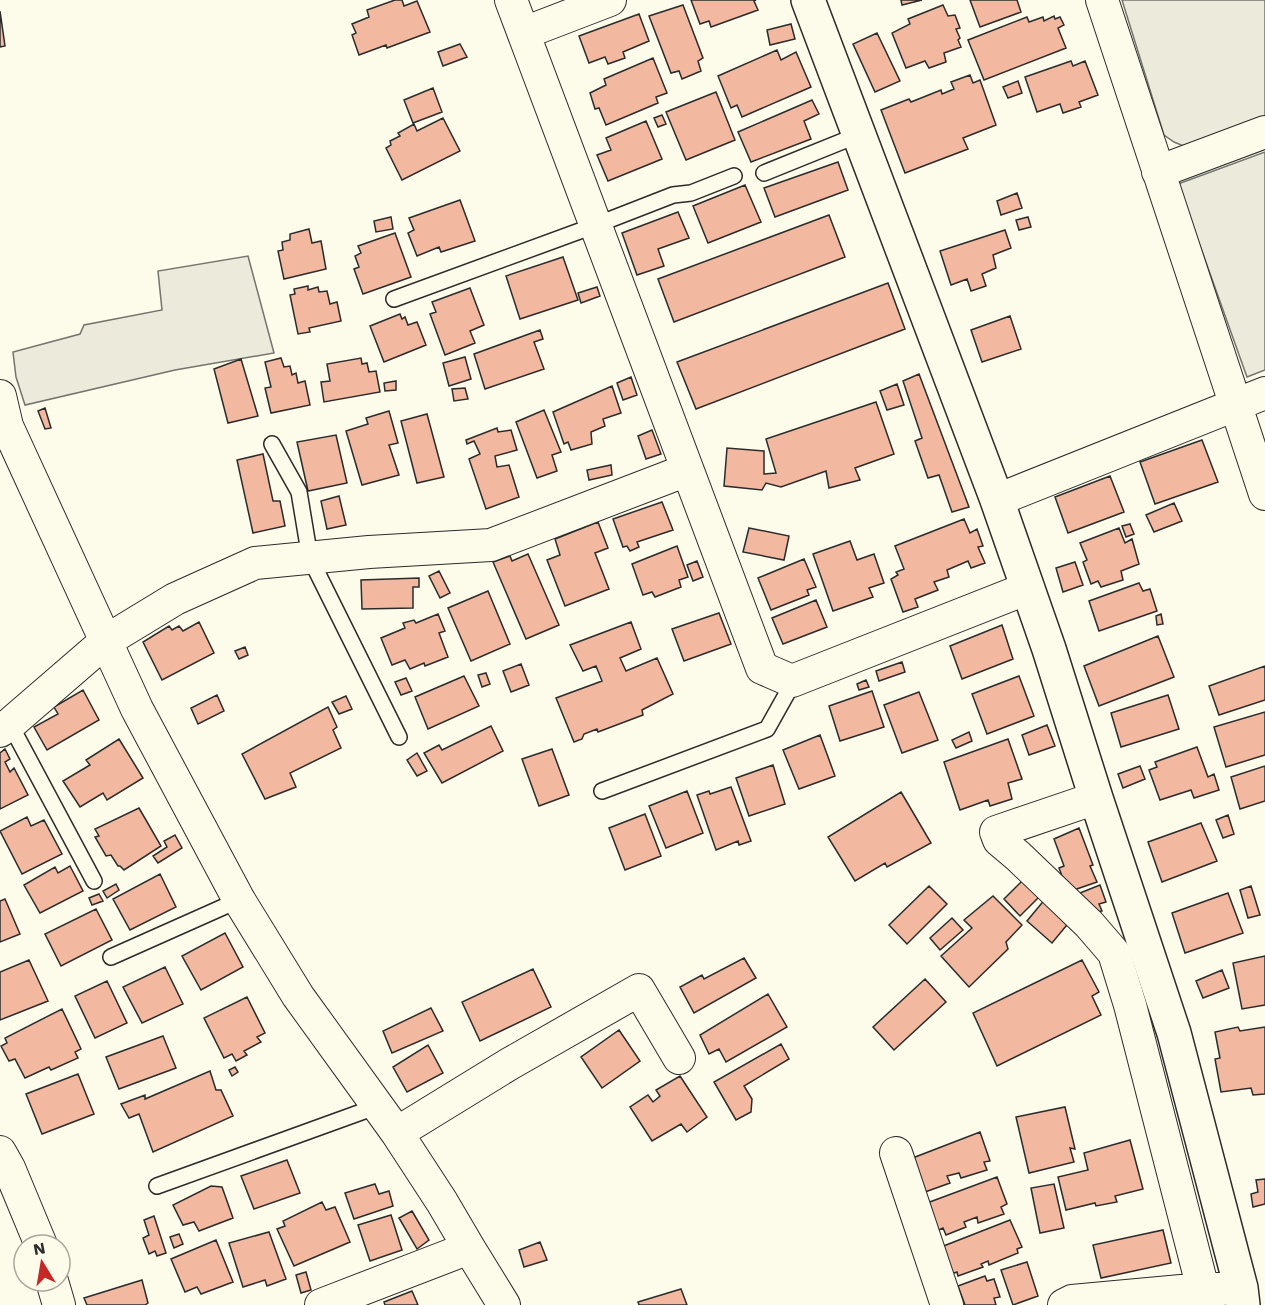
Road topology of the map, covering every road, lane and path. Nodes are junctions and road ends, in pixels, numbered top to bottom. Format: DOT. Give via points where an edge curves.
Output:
graph roads {
  1 [pos="511,0"];
  2 [pos="808,0"];
  3 [pos="1102,0"];
  4 [pos="606,1"];
  5 [pos="524,33"];
  6 [pos="1265,132"];
  7 [pos="858,135"];
  8 [pos="1158,172"];
  9 [pos="764,173"];
  10 [pos="734,176"];
  11 [pos="596,225"];
  12 [pos="394,299"];
  13 [pos="1265,393"];
  14 [pos="0,396"];
  15 [pos="1236,405"];
  16 [pos="272,444"];
  17 [pos="687,470"];
  18 [pos="1265,494"];
  19 [pos="997,500"];
  20 [pos="310,558"];
  21 [pos="1028,588"];
  22 [pos="106,641"];
  23 [pos="795,679"];
  24 [pos="5,727"];
  25 [pos="399,737"];
  26 [pos="602,791"];
  27 [pos="1096,798"];
  28 [pos="94,881"];
  29 [pos="239,900"];
  30 [pos="111,957"];
  31 [pos="679,1058"];
  32 [pos="378,1106"];
  33 [pos="397,1133"];
  34 [pos="0,1152"];
  35 [pos="896,1153"];
  36 [pos="157,1186"];
  37 [pos="36,1233"];
  38 [pos="469,1248"];
  39 [pos="1203,1289"];
  40 [pos="1242,1297"];
  41 [pos="357,1299"];
  42 [pos="321,1305"];
  43 [pos="504,1305"];
  44 [pos="947,1305"];
  45 [pos="1064,1305"];
  1 -- 5 [label="street"];
  2 -- 7 [label="street"];
  3 -- 8 [label="street"];
  4 -- 5 [label="street"];
  5 -- 11 [label="street"];
  6 -- 8 [label="street"];
  7 -- 9 [label="lane"];
  7 -- 19 [label="street"];
  8 -- 15 [label="street"];
  10 -- 11 [label="lane"];
  11 -- 12 [label="lane"];
  11 -- 17 [label="street"];
  13 -- 15 [label="street"];
  14 -- 22 [label="street" via="7,426"];
  15 -- 18 [label="street"];
  15 -- 19 [label="street"];
  16 -- 20 [label="lane" via="299,492"];
  17 -- 20 [label="street" via="491,545"];
  17 -- 23 [label="street" via="762,668"];
  19 -- 21 [label="street"];
  20 -- 22 [label="street" via="255,563 175,598"];
  20 -- 25 [label="lane"];
  21 -- 23 [label="street"];
  21 -- 27 [label="street"];
  22 -- 24 [label="street"];
  22 -- 29 [label="street" via="137,709"];
  23 -- 26 [label="lane" via="767,729"];
  24 -- 28 [label="lane"];
  27 -- 39 [label="street" via="996,832 999,840 1089,924 1114,953"];
  27 -- 40 [label="street" via="1174,1034"];
  29 -- 30 [label="lane"];
  29 -- 32 [label="street" via="298,996"];
  31 -- 33 [label="street" via="639,990"];
  32 -- 33 [label="street"];
  32 -- 36 [label="lane"];
  33 -- 38 [label="street"];
  34 -- 37 [label="street"];
  35 -- 44 [label="street"];
  38 -- 41 [label="street"];
  38 -- 43 [label="street"];
  39 -- 40 [label="street"];
  39 -- 45 [label="street" via="1072,1301"];
  41 -- 42 [label="street"];
}
